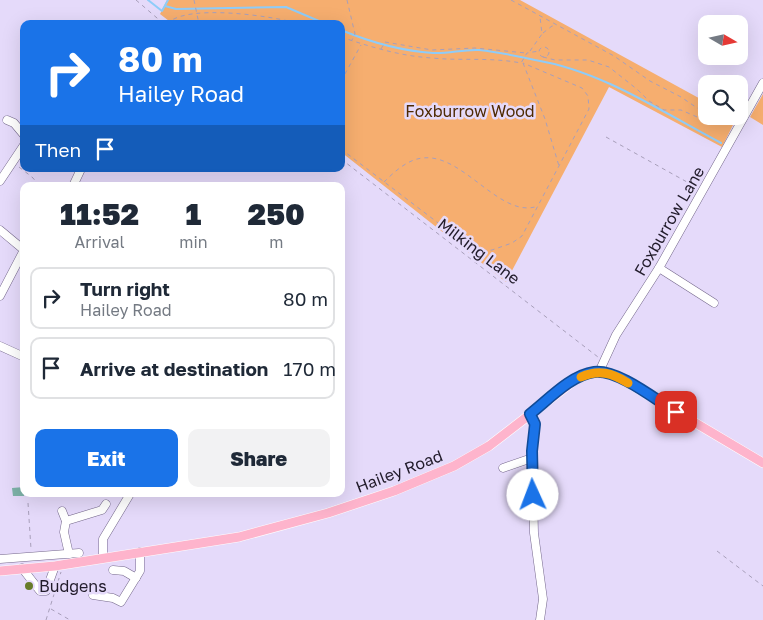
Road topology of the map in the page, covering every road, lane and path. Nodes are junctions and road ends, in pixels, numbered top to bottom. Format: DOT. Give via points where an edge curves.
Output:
graph roads {
  1 [pos="136,0"];
  2 [pos="194,0"];
  3 [pos="347,0"];
  4 [pos="511,0"];
  5 [pos="196,14"];
  6 [pos="540,16"];
  7 [pos="161,20"];
  8 [pos="171,20"];
  9 [pos="198,20"];
  10 [pos="280,20"];
  11 [pos="558,26"];
  12 [pos="542,34"];
  13 [pos="345,39"];
  14 [pos="352,41"];
  15 [pos="362,44"];
  16 [pos="381,50"];
  17 [pos="539,51"];
  18 [pos="529,52"];
  19 [pos="543,57"];
  20 [pos="523,62"];
  21 [pos="345,74"];
  22 [pos="763,83"];
  23 [pos="698,108"];
  24 [pos="698,118"];
  25 [pos="7,120"];
  26 [pos="20,130"];
  27 [pos="606,137"];
  28 [pos="20,150"];
  29 [pos="345,152"];
  30 [pos="11,162"];
  31 [pos="345,162"];
  32 [pos="559,166"];
  33 [pos="20,168"];
  34 [pos="26,172"];
  35 [pos="0,181"];
  36 [pos="37,182"];
  37 [pos="384,182"];
  38 [pos="703,191"];
  39 [pos="539,205"];
  40 [pos="0,230"];
  41 [pos="20,247"];
  42 [pos="20,258"];
  43 [pos="659,268"];
  44 [pos="0,296"];
  45 [pos="714,303"];
  46 [pos="0,346"];
  47 [pos="20,356"];
  48 [pos="603,361"];
  49 [pos="599,372"];
  50 [pos="530,414"];
  51 [pos="532,458"];
  52 [pos="763,463"];
  53 [pos="502,468"];
  54 [pos="128,497"];
  55 [pos="28,503"];
  56 [pos="106,504"];
  57 [pos="62,511"];
  58 [pos="66,521"];
  59 [pos="716,551"];
  60 [pos="140,552"];
  61 [pos="79,553"];
  62 [pos="69,554"];
  63 [pos="31,557"];
  64 [pos="103,558"];
  65 [pos="2,559"];
  66 [pos="59,565"];
  67 [pos="22,568"];
  68 [pos="3,570"];
  69 [pos="113,570"];
  70 [pos="136,578"];
  71 [pos="763,586"];
  72 [pos="93,595"];
  73 [pos="50,609"];
  74 [pos="46,620"];
  75 [pos="70,620"];
  76 [pos="540,620"];
  1 -- 7 [label="path"];
  2 -- 5 [label="path"];
  3 -- 14 [label="path" via="355,34"];
  4 -- 6 [label="path"];
  5 -- 8 [label="path"];
  5 -- 9 [label="path"];
  5 -- 10 [label="path" via="249,14"];
  6 -- 11 [label="path"];
  6 -- 12 [label="path"];
  11 -- 12 [label="path" via="552,26"];
  11 -- 23 [label="path" via="614,56"];
  12 -- 18 [label="path"];
  13 -- 14 [label="path"];
  14 -- 15 [label="path"];
  15 -- 16 [label="path"];
  15 -- 21 [label="path"];
  16 -- 18 [label="path" via="385,42 432,50 475,48"];
  16 -- 20 [label="path" via="425,58 478,57"];
  17 -- 18 [label="path"];
  17 -- 19 [label="path"];
  17 -- 19 [label="path" via="543,47 548,49 548,55"];
  18 -- 20 [label="path"];
  19 -- 24 [label="path" via="595,62 616,71 664,110 681,110"];
  20 -- 32 [label="path"];
  20 -- 32 [label="path" via="575,84 588,96 590,109"];
  22 -- 38 [label="street, Foxburrow Lane"];
  25 -- 26 [label="street"];
  27 -- 38 [label="path"];
  28 -- 30 [label="street"];
  29 -- 37 [label="path"];
  30 -- 33 [label="path"];
  30 -- 35 [label="street"];
  31 -- 48 [label="path, Milking Lane"];
  32 -- 39 [label="path"];
  34 -- 36 [label="path"];
  37 -- 39 [label="path" via="398,168 423,158 444,162 514,206 528,210"];
  37 -- 39 [label="path" via="475,251 492,250 522,236"];
  38 -- 43 [label="street, Foxburrow Lane"];
  40 -- 41 [label="street"];
  42 -- 44 [label="street"];
  43 -- 45 [label="street"];
  43 -- 48 [label="street, Foxburrow Lane"];
  46 -- 47 [label="street"];
  48 -- 49 [label="street, Foxburrow Lane"];
  49 -- 50 [label="main road, Hailey Road" via="576,379"];
  49 -- 52 [label="main road" via="618,377"];
  50 -- 51 [label="street" via="535,424"];
  50 -- 60 [label="main road, Hailey Road" via="489,446 454,466 394,491 261,532"];
  51 -- 53 [label="street"];
  51 -- 76 [label="street" via="534,533 543,599"];
  54 -- 64 [label="street" via="103,539"];
  55 -- 63 [label="path"];
  56 -- 58 [label="street" via="102,510"];
  57 -- 58 [label="street"];
  58 -- 62 [label="street" via="64,532"];
  59 -- 71 [label="path"];
  60 -- 64 [label="main road, Hailey Road"];
  60 -- 70 [label="street" via="140,571"];
  61 -- 62 [label="street"];
  62 -- 63 [label="street"];
  63 -- 65 [label="street"];
  64 -- 66 [label="main road, Hailey Road"];
  65 -- 68 [label="street"];
  66 -- 67 [label="main road, Hailey Road"];
  66 -- 67 [label="street" via="46,591 40,591"];
  66 -- 73 [label="path"];
  67 -- 68 [label="main road, Hailey Road"];
  69 -- 70 [label="street" via="124,571"];
  70 -- 72 [label="street" via="121,602"];
  73 -- 74 [label="path"];
  73 -- 75 [label="path"];
}
